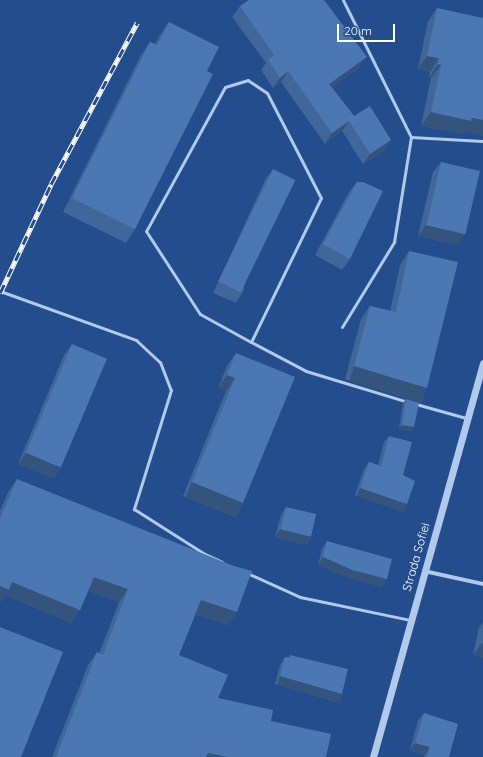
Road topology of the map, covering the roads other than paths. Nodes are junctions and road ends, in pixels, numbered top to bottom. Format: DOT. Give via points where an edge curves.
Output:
graph roads {
  1 [pos="343,0"];
  2 [pos="410,137"];
  3 [pos="483,141"];
  4 [pos="0,291"];
  5 [pos="342,327"];
  6 [pos="251,342"];
  7 [pos="483,363"];
  8 [pos="467,418"];
  9 [pos="224,562"];
  10 [pos="424,571"];
  11 [pos="245,572"];
  12 [pos="483,584"];
  13 [pos="410,620"];
  14 [pos="372,757"];
  1 -- 2 [label="lane"];
  2 -- 3 [label="lane"];
  2 -- 5 [label="lane" via="394,242"];
  4 -- 9 [label="lane" via="136,340 160,362 171,390 134,509 203,553"];
  6 -- 6 [label="lane" via="321,198 267,93 248,80 225,87 146,231 200,314"];
  6 -- 8 [label="lane" via="306,371"];
  7 -- 8 [label="street, Strada Sofiei"];
  8 -- 10 [label="street, Strada Sofiei"];
  10 -- 12 [label="street"];
  10 -- 13 [label="street, Strada Sofiei"];
  11 -- 13 [label="lane" via="300,597"];
  13 -- 14 [label="street, Strada Sofiei"];
}
